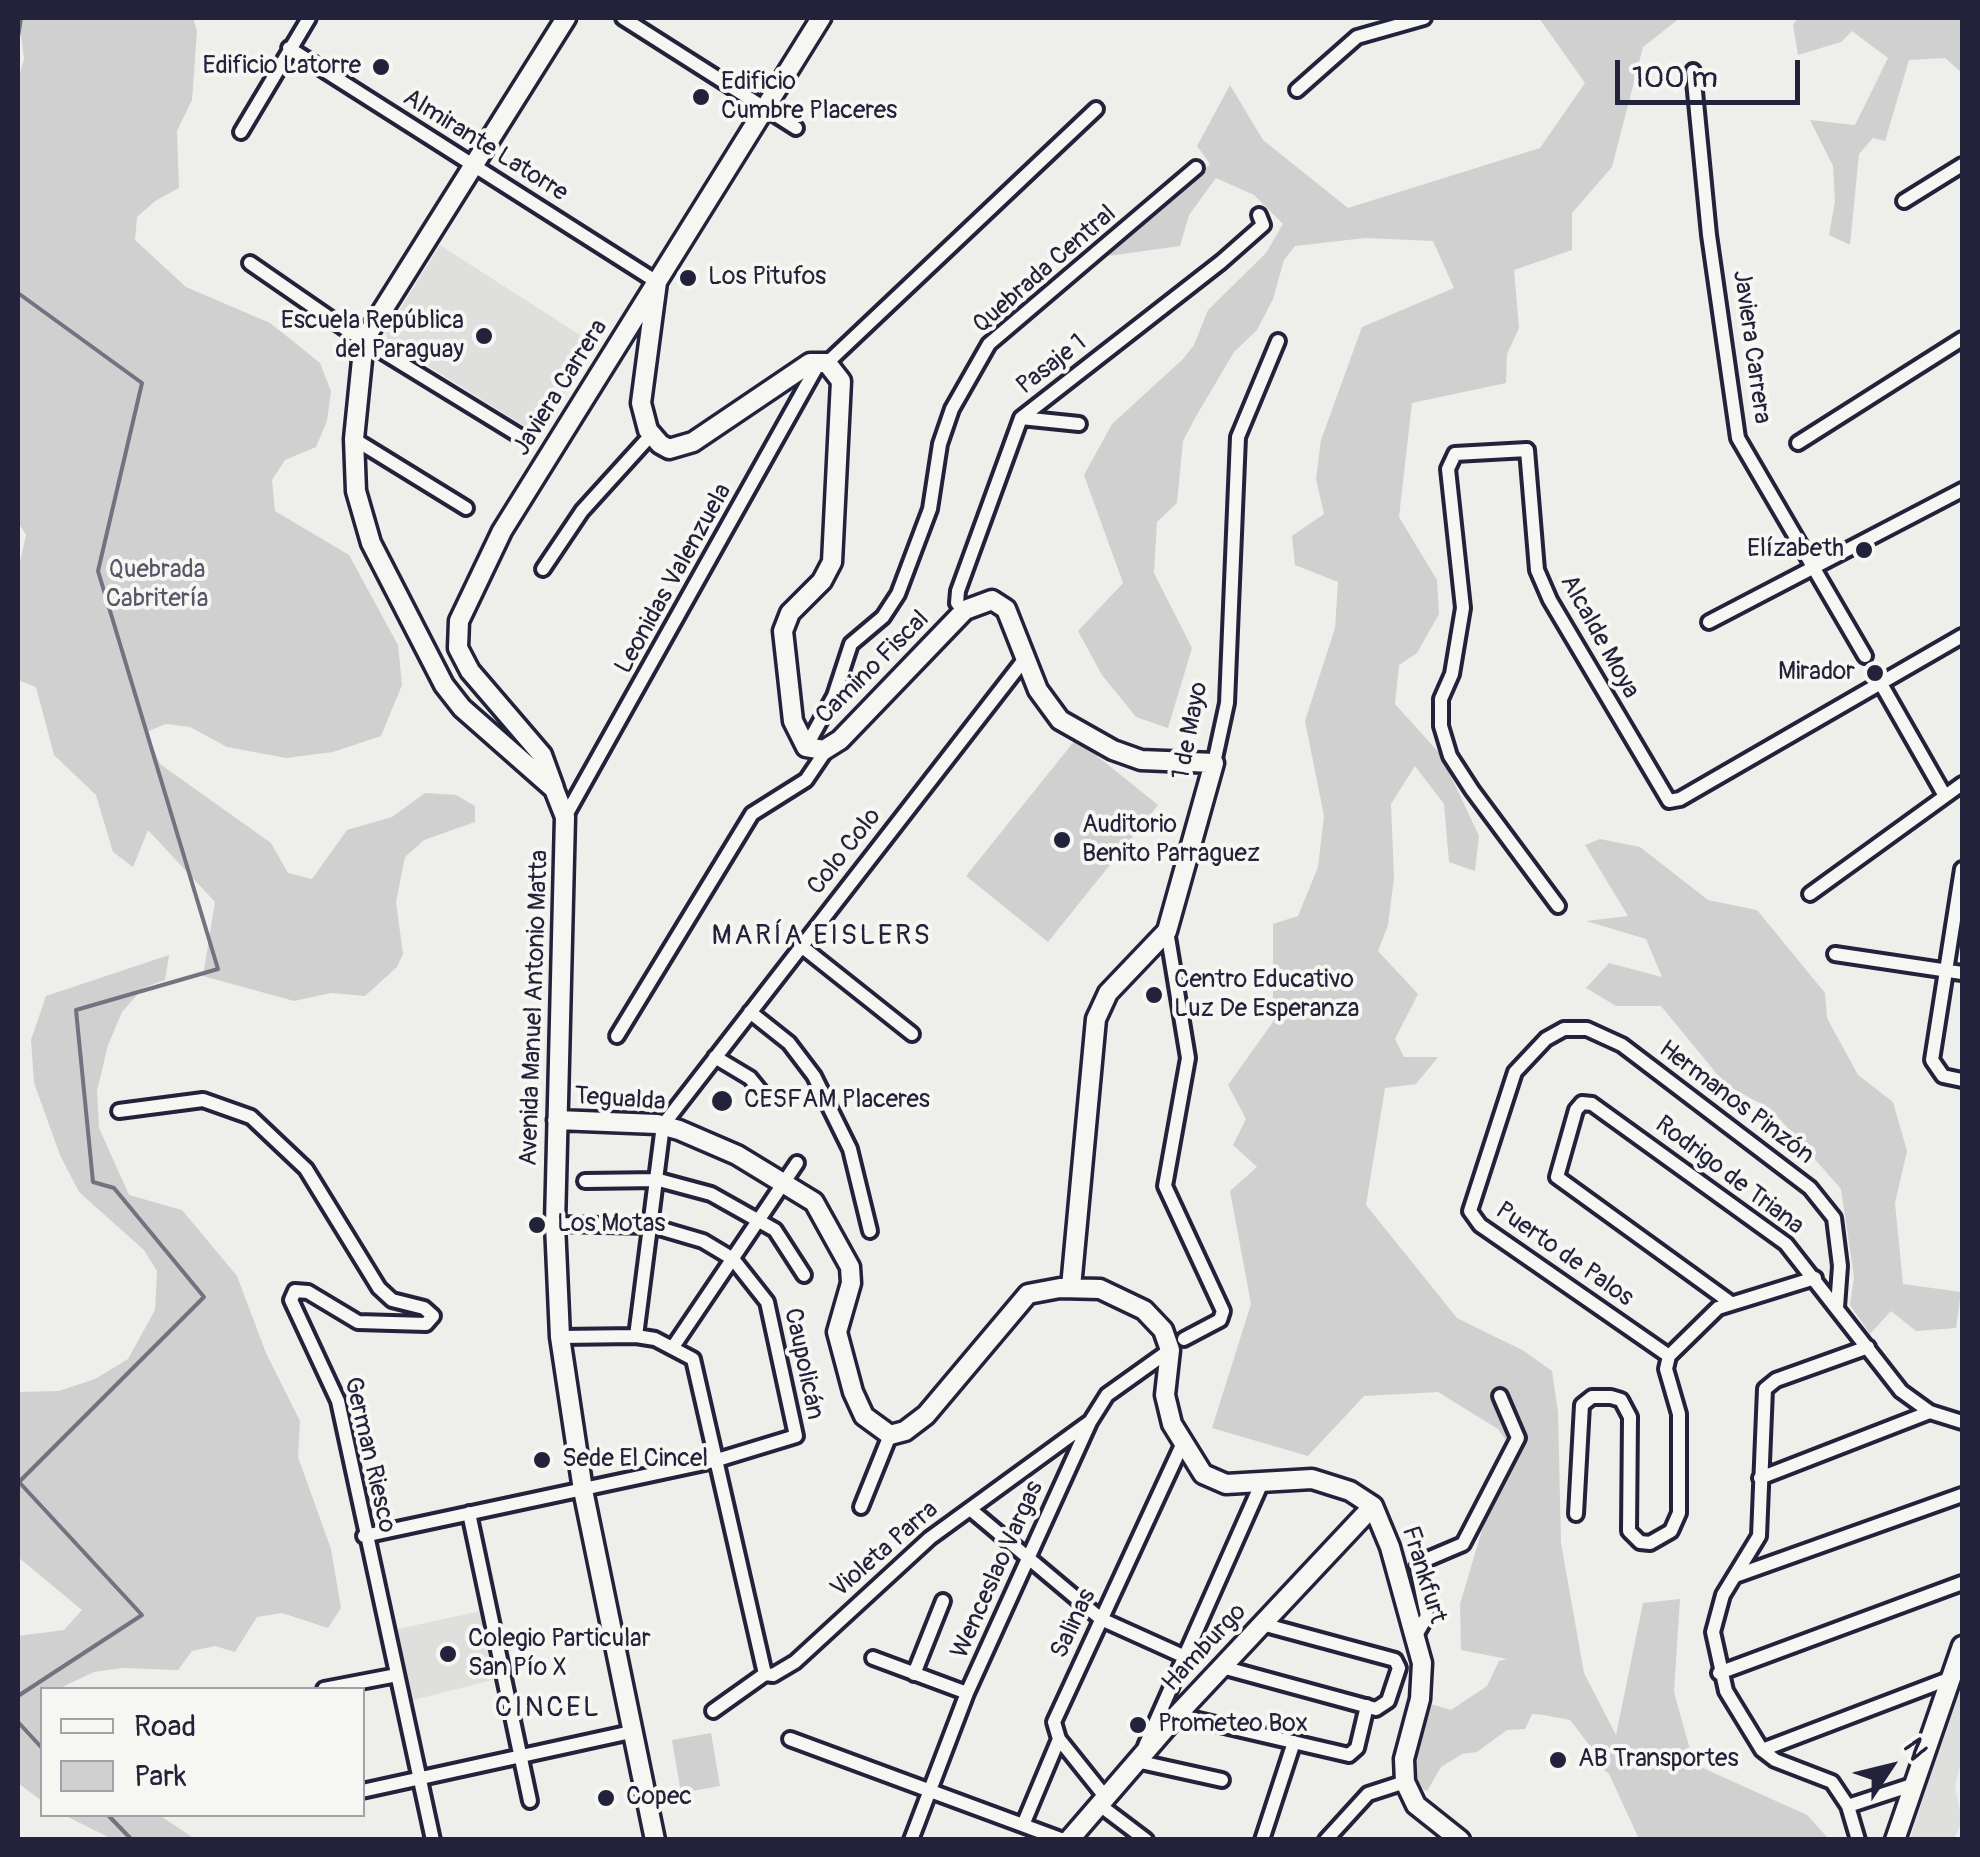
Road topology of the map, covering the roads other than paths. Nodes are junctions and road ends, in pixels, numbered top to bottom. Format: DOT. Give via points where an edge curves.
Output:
graph roads {
  1 [pos="309,18"];
  2 [pos="566,18"];
  3 [pos="623,18"];
  4 [pos="821,18"];
  5 [pos="1424,18"];
  6 [pos="289,48"];
  7 [pos="1694,71"];
  8 [pos="1297,90"];
  9 [pos="764,108"];
  10 [pos="1096,109"];
  11 [pos="796,128"];
  12 [pos="241,132"];
  13 [pos="472,164"];
  14 [pos="1962,165"];
  15 [pos="1196,168"];
  16 [pos="1904,201"];
  17 [pos="1259,216"];
  18 [pos="250,263"];
  19 [pos="657,282"];
  20 [pos="1962,339"];
  21 [pos="364,340"];
  22 [pos="1278,341"];
  23 [pos="824,362"];
  24 [pos="1022,418"];
  25 [pos="1079,424"];
  26 [pos="651,435"];
  27 [pos="524,438"];
  28 [pos="354,439"];
  29 [pos="1798,443"];
  30 [pos="1962,490"];
  31 [pos="466,508"];
  32 [pos="543,569"];
  33 [pos="1814,570"];
  34 [pos="965,610"];
  35 [pos="1708,622"];
  36 [pos="1962,636"];
  37 [pos="1027,656"];
  38 [pos="1864,656"];
  39 [pos="1880,682"];
  40 [pos="506,712"];
  41 [pos="501,742"];
  42 [pos="806,747"];
  43 [pos="827,749"];
  44 [pos="1214,763"];
  45 [pos="1962,784"];
  46 [pos="554,789"];
  47 [pos="1945,796"];
  48 [pos="565,817"];
  49 [pos="1962,870"];
  50 [pos="1810,894"];
  51 [pos="1558,906"];
  52 [pos="1167,930"];
  53 [pos="800,944"];
  54 [pos="1835,954"];
  55 [pos="1947,971"];
  56 [pos="1962,973"];
  57 [pos="750,1012"];
  58 [pos="912,1034"];
  59 [pos="617,1036"];
  60 [pos="715,1056"];
  61 [pos="1523,1060"];
  62 [pos="1962,1080"];
  63 [pos="767,1099"];
  64 [pos="119,1110"];
  65 [pos="558,1120"];
  66 [pos="663,1125"];
  67 [pos="797,1163"];
  68 [pos="659,1180"];
  69 [pos="585,1181"];
  70 [pos="787,1183"];
  71 [pos="761,1219"];
  72 [pos="555,1224"];
  73 [pos="652,1226"];
  74 [pos="870,1232"];
  75 [pos="733,1258"];
  76 [pos="804,1275"];
  77 [pos="1814,1278"];
  78 [pos="1072,1287"];
  79 [pos="1731,1303"];
  80 [pos="1836,1307"];
  81 [pos="636,1336"];
  82 [pos="560,1337"];
  83 [pos="1177,1345"];
  84 [pos="1868,1347"];
  85 [pos="675,1348"];
  86 [pos="1669,1356"];
  87 [pos="1500,1396"];
  88 [pos="1930,1412"];
  89 [pos="1090,1422"];
  90 [pos="1962,1422"];
  91 [pos="890,1435"];
  92 [pos="1182,1445"];
  93 [pos="714,1461"];
  94 [pos="1760,1478"];
  95 [pos="1263,1480"];
  96 [pos="583,1490"];
  97 [pos="1962,1495"];
  98 [pos="1373,1506"];
  99 [pos="861,1507"];
  100 [pos="970,1508"];
  101 [pos="469,1513"];
  102 [pos="1576,1514"];
  103 [pos="364,1536"];
  104 [pos="1341,1538"];
  105 [pos="1390,1546"];
  106 [pos="1027,1560"];
  107 [pos="1736,1576"];
  108 [pos="1962,1583"];
  109 [pos="943,1601"];
  110 [pos="1101,1619"];
  111 [pos="1262,1624"];
  112 [pos="1415,1637"];
  113 [pos="1962,1649"];
  114 [pos="1183,1656"];
  115 [pos="872,1658"];
  116 [pos="1222,1667"];
  117 [pos="1720,1673"];
  118 [pos="397,1674"];
  119 [pos="765,1674"];
  120 [pos="914,1674"];
  121 [pos="1951,1678"];
  122 [pos="334,1687"];
  123 [pos="967,1693"];
  124 [pos="1367,1706"];
  125 [pos="713,1711"];
  126 [pos="1177,1715"];
  127 [pos="631,1732"];
  128 [pos="790,1739"];
  129 [pos="1059,1739"];
  130 [pos="1294,1742"];
  131 [pos="1762,1750"];
  132 [pos="521,1756"];
  133 [pos="1139,1757"];
  134 [pos="421,1779"];
  135 [pos="1222,1780"];
  136 [pos="1405,1782"];
  137 [pos="1915,1784"];
  138 [pos="365,1790"];
  139 [pos="930,1791"];
  140 [pos="530,1801"];
  141 [pos="1104,1803"];
  142 [pos="1848,1806"];
  143 [pos="1023,1825"];
  144 [pos="432,1840"];
  145 [pos="655,1840"];
  146 [pos="911,1840"];
  147 [pos="1066,1840"];
  148 [pos="1146,1840"];
  149 [pos="1262,1840"];
  150 [pos="1326,1840"];
  151 [pos="1460,1840"];
  152 [pos="1858,1840"];
  153 [pos="1894,1840"];
  1 -- 6 [label="street"];
  2 -- 13 [label="street, Avenida Manuel Antonio Matta"];
  3 -- 9 [label="street"];
  4 -- 9 [label="street, Javiera Carrera"];
  5 -- 8 [label="street" via="1357,37"];
  6 -- 12 [label="street"];
  6 -- 13 [label="street, Almirante Latorre"];
  7 -- 33 [label="street, Javiera Carrera" via="1738,438"];
  9 -- 11 [label="street"];
  9 -- 19 [label="street, Javiera Carrera"];
  10 -- 23 [label="street, Leonidas Valenzuela"];
  13 -- 19 [label="street, Almirante Latorre"];
  13 -- 21 [label="street, Avenida Manuel Antonio Matta" via="428,222"];
  14 -- 16 [label="street"];
  15 -- 42 [label="street, Quebrada Central" via="990,344 952,409 930,510 898,594 883,618 851,644 834,696"];
  17 -- 24 [label="street, Pasaje 1" via="1263,225 1221,262"];
  18 -- 21 [label="street"];
  19 -- 26 [label="street" via="641,403"];
  19 -- 40 [label="street, Javiera Carrera" via="490,550 459,621 458,648"];
  20 -- 29 [label="street"];
  21 -- 27 [label="street"];
  21 -- 28 [label="street, Avenida Manuel Antonio Matta"];
  22 -- 44 [label="street, 1 de Mayo" via="1238,437 1227,703"];
  23 -- 26 [label="street" via="805,366 693,442 668,448"];
  23 -- 42 [label="street, Camino Fiscal" via="843,388 835,549 828,573 796,604 783,631 793,721"];
  23 -- 48 [label="street, Leonidas Valenzuela"];
  24 -- 25 [label="street"];
  24 -- 34 [label="street, Pasaje 1" via="958,591 957,603"];
  26 -- 32 [label="street" via="582,510"];
  28 -- 31 [label="street"];
  28 -- 41 [label="street, Avenida Manuel Antonio Matta" via="360,516 412,627 456,702"];
  30 -- 33 [label="street"];
  33 -- 35 [label="street"];
  33 -- 38 [label="street, Javiera Carrera"];
  34 -- 37 [label="street" via="984,600 1000,603"];
  34 -- 43 [label="street, Camino Fiscal"];
  36 -- 39 [label="street"];
  37 -- 44 [label="street" via="1045,703 1080,733 1142,760"];
  37 -- 53 [label="street, Colo Colo"];
  39 -- 47 [label="street"];
  39 -- 51 [label="street, Alcalde Moya" via="1670,801 1537,570 1528,450 1455,454 1448,469 1463,608 1440,726 1457,767"];
  40 -- 41 [label="street"];
  40 -- 46 [label="street, Javiera Carrera" via="542,755"];
  41 -- 46 [label="street, Avenida Manuel Antonio Matta"];
  42 -- 43 [label="street, Camino Fiscal"];
  43 -- 59 [label="street" via="806,780 752,814"];
  44 -- 52 [label="street, 1 de Mayo"];
  45 -- 47 [label="street"];
  46 -- 48 [label="street, Avenida Manuel Antonio Matta"];
  47 -- 50 [label="street"];
  48 -- 65 [label="street, Avenida Manuel Antonio Matta"];
  49 -- 55 [label="street"];
  52 -- 78 [label="street, 1 de Mayo" via="1108,993 1096,1019"];
  52 -- 83 [label="street, Wenceslao Vargas" via="1188,1058 1165,1186 1223,1311 1220,1320"];
  53 -- 57 [label="street, Colo Colo"];
  53 -- 58 [label="street"];
  54 -- 55 [label="street"];
  55 -- 56 [label="street"];
  55 -- 62 [label="street" via="1932,1060 1935,1071"];
  57 -- 60 [label="street, Colo Colo"];
  57 -- 74 [label="street" via="789,1043 814,1076 850,1149"];
  60 -- 63 [label="street" via="750,1078"];
  60 -- 66 [label="street, Colo Colo"];
  61 -- 80 [label="street, Hermanos Pinzón" via="1564,1030 1603,1035 1810,1188 1834,1218"];
  61 -- 86 [label="street, Puerto de Palos" via="1472,1200 1473,1217"];
  64 -- 103 [label="street, German Riesco" via="202,1100 250,1117 306,1169 380,1288 392,1300 433,1316 426,1324 358,1322 308,1292 292,1294 292,1308 335,1387"];
  65 -- 66 [label="street, Tegualda"];
  65 -- 72 [label="street, Avenida Manuel Antonio Matta"];
  66 -- 68 [label="street"];
  66 -- 70 [label="street, Tegualda" via="708,1140"];
  67 -- 70 [label="street"];
  68 -- 69 [label="street"];
  68 -- 71 [label="street" via="711,1194"];
  68 -- 73 [label="street"];
  70 -- 71 [label="street"];
  70 -- 91 [label="street" via="814,1202 850,1267 840,1346 858,1405"];
  71 -- 75 [label="street"];
  71 -- 76 [label="street"];
  72 -- 73 [label="street, Caupolicán"];
  72 -- 82 [label="street, Avenida Manuel Antonio Matta"];
  73 -- 75 [label="street, Caupolicán" via="704,1241"];
  73 -- 81 [label="street"];
  75 -- 85 [label="street"];
  75 -- 93 [label="street, Caupolicán" via="767,1302 796,1436"];
  77 -- 79 [label="street"];
  77 -- 79 [label="street, Rodrigo de Triana" via="1772,1233 1582,1103 1557,1177"];
  77 -- 80 [label="street, Rodrigo de Triana"];
  78 -- 83 [label="street" via="1131,1300"];
  78 -- 91 [label="street" via="1028,1294 926,1415"];
  79 -- 86 [label="street" via="1708,1313"];
  80 -- 84 [label="street, Rodrigo de Triana"];
  81 -- 82 [label="street"];
  81 -- 85 [label="street"];
  82 -- 96 [label="street, Avenida Manuel Antonio Matta"];
  83 -- 89 [label="street, Wenceslao Vargas" via="1107,1396"];
  83 -- 92 [label="street, Frankfurt" via="1165,1395"];
  84 -- 88 [label="street, Rodrigo de Triana" via="1901,1391"];
  84 -- 94 [label="street" via="1765,1389"];
  85 -- 93 [label="street" via="696,1365"];
  86 -- 102 [label="street" via="1666,1369 1678,1407 1675,1526 1650,1543 1629,1531 1630,1417 1621,1400 1611,1397 1592,1396 1582,1405"];
  87 -- 112 [label="street" via="1518,1438 1463,1544 1417,1568 1426,1616"];
  88 -- 90 [label="street, Rodrigo de Triana"];
  88 -- 94 [label="street"];
  89 -- 100 [label="street, Violeta Parra"];
  89 -- 106 [label="street, Wenceslao Vargas"];
  91 -- 99 [label="street"];
  92 -- 95 [label="street, Frankfurt" via="1212,1480"];
  92 -- 110 [label="street, Salinas"];
  93 -- 96 [label="street"];
  93 -- 119 [label="street"];
  94 -- 107 [label="street" via="1760,1536"];
  95 -- 98 [label="street, Frankfurt" via="1312,1479"];
  95 -- 114 [label="street"];
  96 -- 101 [label="street"];
  96 -- 127 [label="street, Avenida Manuel Antonio Matta"];
  97 -- 107 [label="street"];
  98 -- 104 [label="street, Hamburgo"];
  98 -- 105 [label="street, Frankfurt"];
  100 -- 106 [label="street"];
  100 -- 119 [label="street, Violeta Parra" via="880,1580 795,1662"];
  101 -- 103 [label="street"];
  101 -- 132 [label="street"];
  103 -- 118 [label="street, German Riesco"];
  104 -- 105 [label="street" via="1368,1535"];
  104 -- 111 [label="street, Hamburgo"];
  105 -- 112 [label="street, Frankfurt"];
  106 -- 110 [label="street"];
  106 -- 123 [label="street, Wenceslao Vargas"];
  107 -- 117 [label="street" via="1715,1618"];
  108 -- 117 [label="street"];
  109 -- 120 [label="street"];
  110 -- 114 [label="street"];
  110 -- 129 [label="street, Salinas" via="1054,1722"];
  111 -- 116 [label="street, Hamburgo"];
  111 -- 124 [label="street" via="1397,1662 1385,1706"];
  112 -- 136 [label="street, Frankfurt" via="1423,1676"];
  113 -- 121 [label="street"];
  114 -- 133 [label="street"];
  115 -- 120 [label="street"];
  116 -- 124 [label="street"];
  116 -- 126 [label="street, Hamburgo"];
  117 -- 131 [label="street"];
  118 -- 122 [label="street"];
  118 -- 134 [label="street, German Riesco"];
  119 -- 125 [label="street, Violeta Parra"];
  120 -- 123 [label="street"];
  121 -- 131 [label="street"];
  121 -- 137 [label="street"];
  123 -- 139 [label="street, Wenceslao Vargas"];
  124 -- 130 [label="street" via="1352,1754"];
  126 -- 130 [label="street" via="1266,1743"];
  126 -- 133 [label="street, Hamburgo"];
  127 -- 132 [label="street"];
  127 -- 145 [label="street, Avenida Manuel Antonio Matta"];
  128 -- 139 [label="street"];
  129 -- 141 [label="street"];
  129 -- 143 [label="street, Salinas"];
  130 -- 149 [label="street"];
  131 -- 142 [label="street" via="1824,1776"];
  132 -- 134 [label="street"];
  132 -- 140 [label="street"];
  133 -- 135 [label="street"];
  133 -- 141 [label="street, Hamburgo"];
  134 -- 138 [label="street"];
  134 -- 144 [label="street, German Riesco"];
  136 -- 150 [label="street" via="1368,1794"];
  136 -- 151 [label="street" via="1416,1805"];
  137 -- 142 [label="street"];
  137 -- 153 [label="street"];
  139 -- 143 [label="street"];
  139 -- 146 [label="street, Wenceslao Vargas"];
  141 -- 147 [label="street, Hamburgo"];
  141 -- 148 [label="street"];
  142 -- 152 [label="street"];
  143 -- 147 [label="street"];
}
